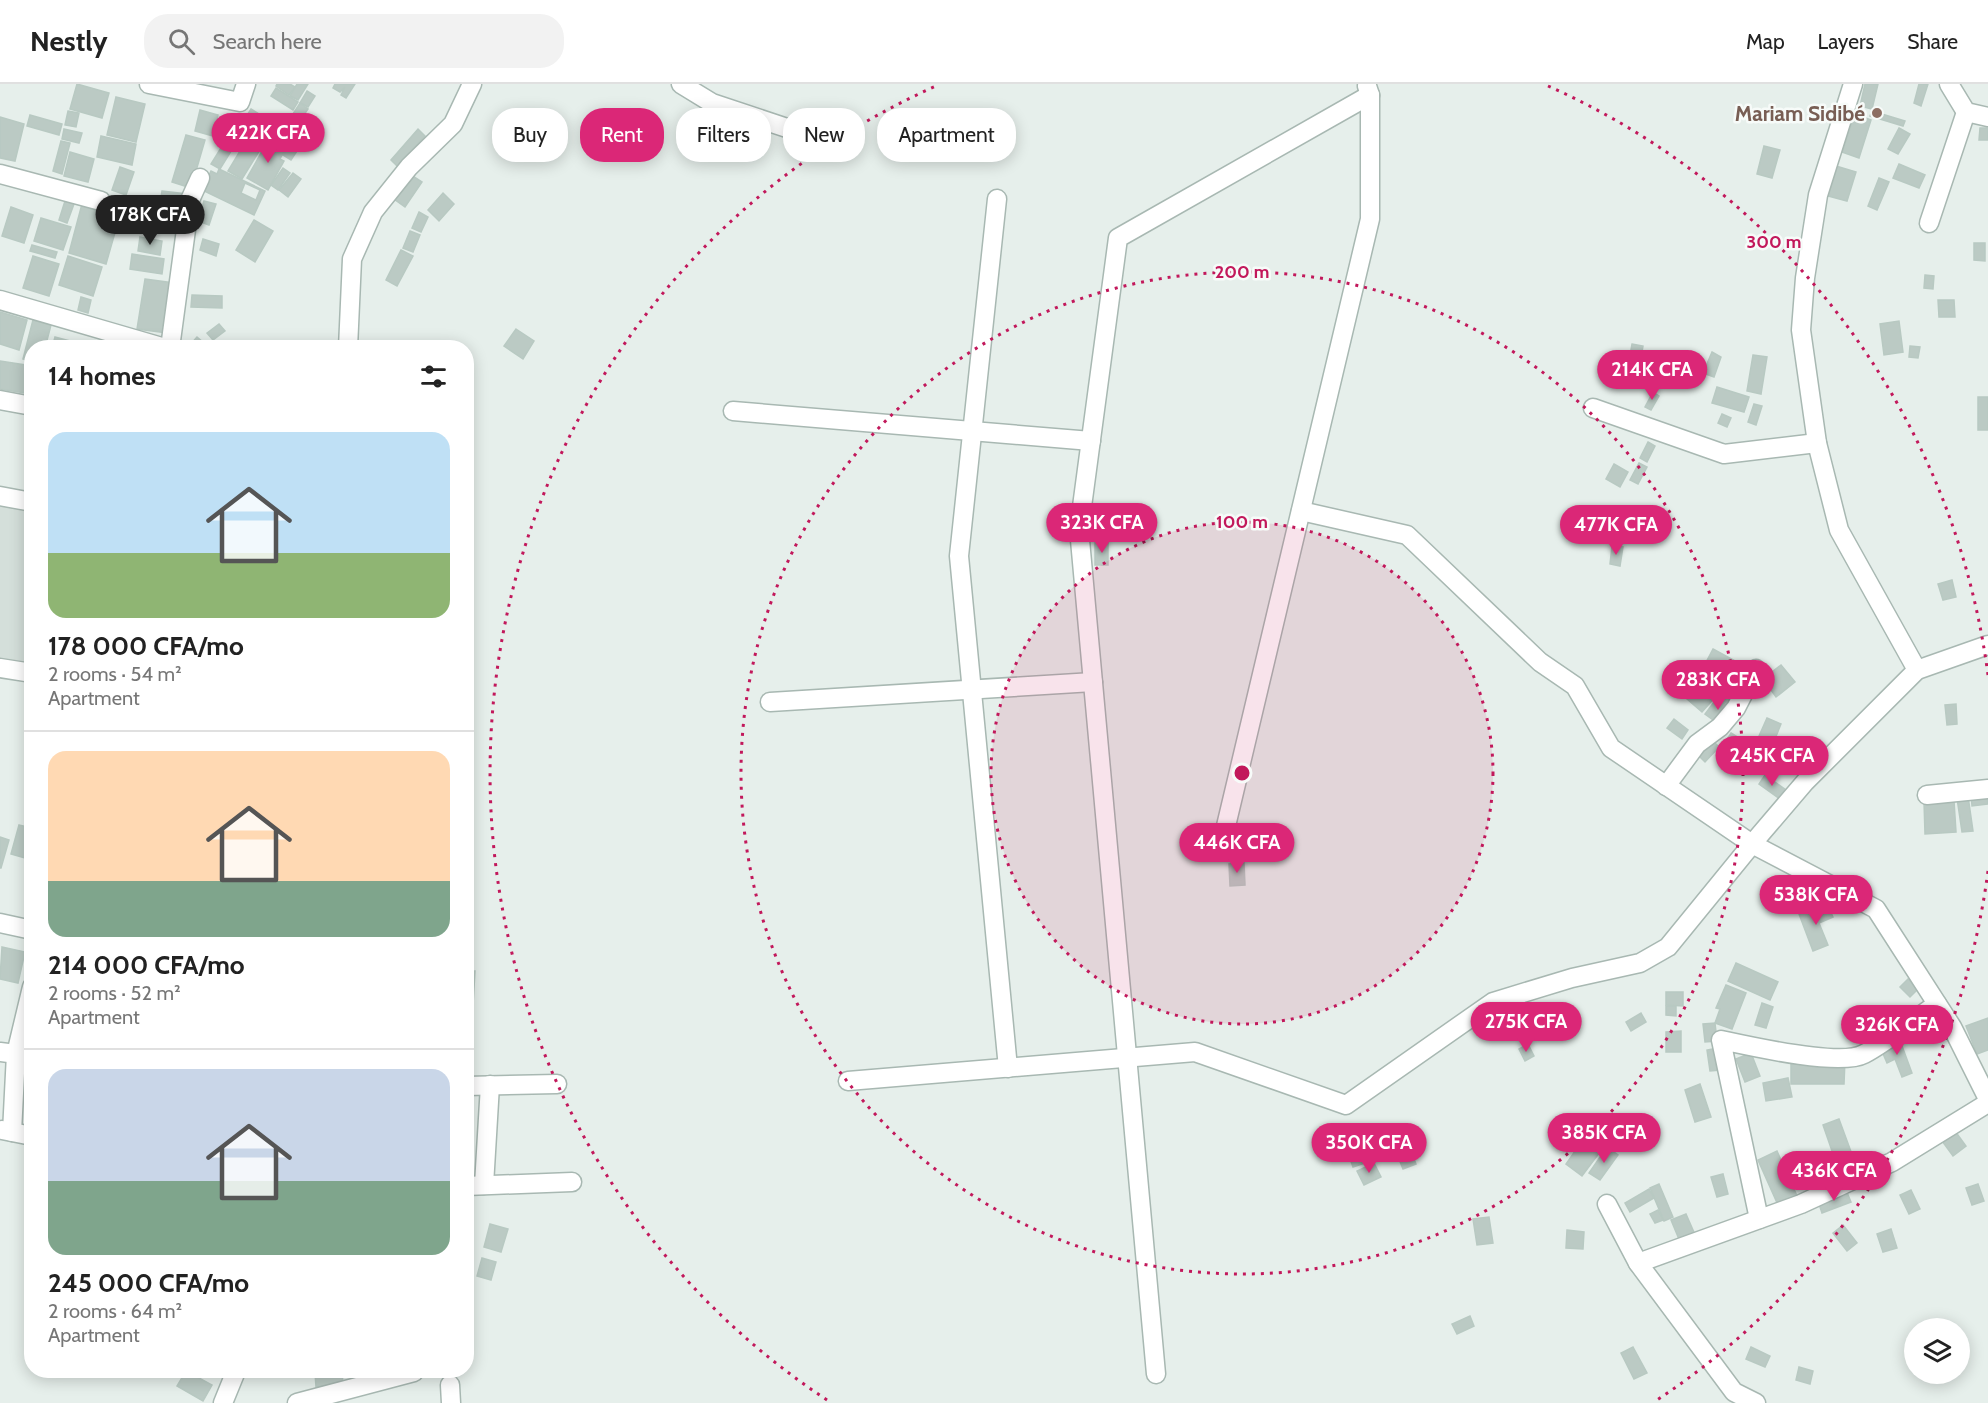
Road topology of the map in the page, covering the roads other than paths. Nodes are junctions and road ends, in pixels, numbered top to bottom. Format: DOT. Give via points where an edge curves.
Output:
graph roads {
  1 [pos="149,84"];
  2 [pos="246,84"];
  3 [pos="472,84"];
  4 [pos="681,84"];
  5 [pos="1853,84"];
  6 [pos="1949,84"];
  7 [pos="1368,89"];
  8 [pos="1966,112"];
  9 [pos="1988,117"];
  10 [pos="783,127"];
  11 [pos="0,174"];
  12 [pos="200,178"];
  13 [pos="997,199"];
  14 [pos="101,201"];
  15 [pos="1929,223"];
  16 [pos="0,300"];
  17 [pos="138,340"];
  18 [pos="171,340"];
  19 [pos="348,340"];
  20 [pos="0,400"];
  21 [pos="24,404"];
  22 [pos="1593,408"];
  23 [pos="734,411"];
  24 [pos="972,431"];
  25 [pos="1091,441"];
  26 [pos="1817,443"];
  27 [pos="0,496"];
  28 [pos="24,500"];
  29 [pos="1300,511"];
  30 [pos="1988,645"];
  31 [pos="0,668"];
  32 [pos="1756,669"];
  33 [pos="1917,670"];
  34 [pos="24,672"];
  35 [pos="1093,682"];
  36 [pos="971,690"];
  37 [pos="770,702"];
  38 [pos="1666,786"];
  39 [pos="1988,789"];
  40 [pos="1927,795"];
  41 [pos="1226,826"];
  42 [pos="1752,844"];
  43 [pos="0,923"];
  44 [pos="24,928"];
  45 [pos="1937,1004"];
  46 [pos="24,1020"];
  47 [pos="16,1054"];
  48 [pos="1127,1058"];
  49 [pos="1008,1068"];
  50 [pos="848,1081"];
  51 [pos="557,1084"];
  52 [pos="490,1085"];
  53 [pos="474,1086"];
  54 [pos="1988,1101"];
  55 [pos="6,1131"];
  56 [pos="24,1134"];
  57 [pos="572,1182"];
  58 [pos="475,1185"];
  59 [pos="1607,1204"];
  60 [pos="1759,1219"];
  61 [pos="1638,1263"];
  62 [pos="1156,1374"];
  63 [pos="233,1378"];
  64 [pos="391,1378"];
  65 [pos="222,1403"];
  66 [pos="297,1403"];
  67 [pos="1756,1403"];
  1 -- 2 [label="street" via="240,102"];
  3 -- 19 [label="street" via="453,123 409,167 373,212 352,260"];
  4 -- 10 [label="street" via="712,103"];
  5 -- 26 [label="street" via="1818,195 1805,278 1802,330"];
  6 -- 8 [label="street"];
  7 -- 25 [label="street" via="1118,238"];
  7 -- 29 [label="street" via="1370,219"];
  8 -- 9 [label="street"];
  8 -- 15 [label="street"];
  11 -- 14 [label="street"];
  12 -- 18 [label="street" via="190,200"];
  13 -- 24 [label="street"];
  16 -- 17 [label="street"];
  20 -- 21 [label="street"];
  22 -- 26 [label="street" via="1724,454"];
  23 -- 24 [label="street"];
  24 -- 25 [label="street"];
  24 -- 36 [label="street" via="959,556"];
  25 -- 35 [label="street" via="1079,529"];
  26 -- 33 [label="street" via="1839,530"];
  27 -- 28 [label="street"];
  29 -- 38 [label="street" via="1407,535 1540,662 1575,686 1611,748"];
  29 -- 41 [label="street"];
  30 -- 33 [label="street"];
  31 -- 34 [label="street"];
  32 -- 38 [label="street" via="1736,708 1720,727 1697,744"];
  33 -- 42 [label="street" via="1805,783"];
  35 -- 36 [label="street"];
  35 -- 48 [label="street"];
  36 -- 37 [label="street"];
  36 -- 49 [label="street"];
  38 -- 42 [label="street"];
  39 -- 40 [label="street"];
  42 -- 45 [label="street" via="1876,909"];
  42 -- 48 [label="street" via="1668,947 1640,963 1493,1002 1346,1105 1195,1052"];
  43 -- 44 [label="street"];
  45 -- 54 [label="street"];
  45 -- 60 [label="street" via="1862,1056 1775,1052 1721,1040"];
  46 -- 47 [label="street"];
  47 -- 55 [label="street"];
  48 -- 49 [label="street"];
  48 -- 62 [label="street"];
  49 -- 50 [label="street"];
  51 -- 52 [label="street"];
  52 -- 53 [label="street"];
  52 -- 58 [label="street"];
  54 -- 60 [label="street" via="1892,1162"];
  55 -- 56 [label="street"];
  57 -- 58 [label="street"];
  59 -- 61 [label="street"];
  60 -- 61 [label="street"];
  61 -- 67 [label="street" via="1734,1392"];
  63 -- 65 [label="street"];
  64 -- 66 [label="street"];
}
